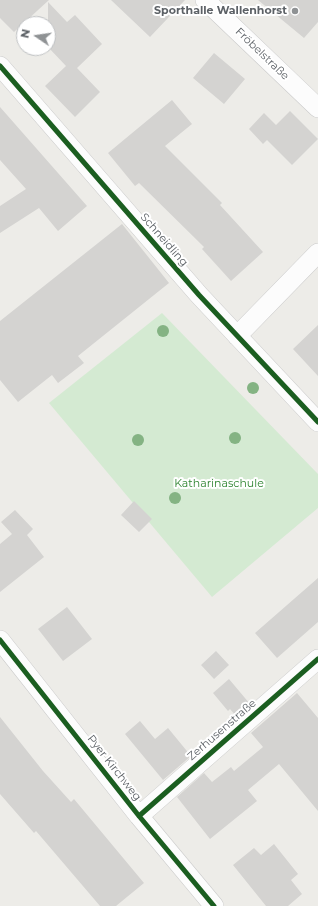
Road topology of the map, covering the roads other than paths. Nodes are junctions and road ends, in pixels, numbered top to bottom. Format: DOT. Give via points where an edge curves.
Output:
graph roads {
  1 [pos="205,0"];
  2 [pos="0,66"];
  3 [pos="318,108"];
  4 [pos="318,253"];
  5 [pos="237,336"];
  6 [pos="318,422"];
  7 [pos="0,640"];
  8 [pos="318,660"];
  9 [pos="138,816"];
  10 [pos="214,906"];
  1 -- 3 [label="street, Fröbelstraße"];
  2 -- 5 [label="street, Schneidling"];
  4 -- 5 [label="street"];
  5 -- 6 [label="street, Schneidling"];
  7 -- 9 [label="street, Pyer Kirchweg"];
  8 -- 9 [label="street, Zerhusenstraße"];
  9 -- 10 [label="street, Pyer Kirchweg"];
}
